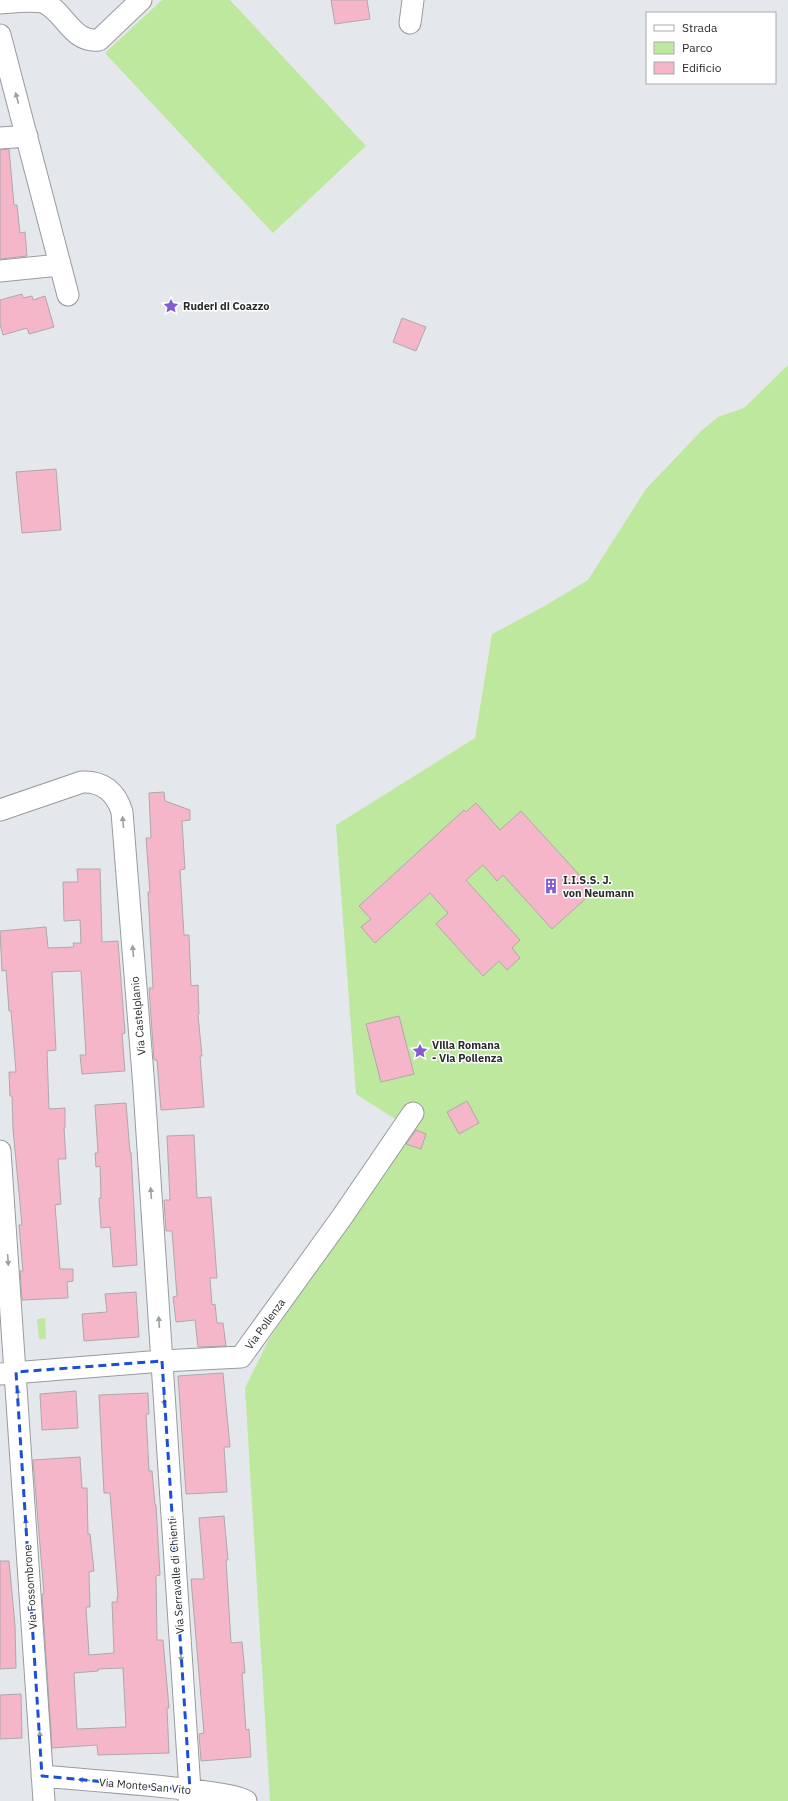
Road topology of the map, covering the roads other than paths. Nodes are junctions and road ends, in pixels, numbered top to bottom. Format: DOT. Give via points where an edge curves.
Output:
graph roads {
  1 [pos="141,0"];
  2 [pos="413,0"];
  3 [pos="5,2"];
  4 [pos="410,23"];
  5 [pos="0,35"];
  6 [pos="28,136"];
  7 [pos="0,138"];
  8 [pos="59,265"];
  9 [pos="0,271"];
  10 [pos="68,295"];
  11 [pos="0,810"];
  12 [pos="414,1113"];
  13 [pos="0,1151"];
  14 [pos="162,1361"];
  15 [pos="8,1373"];
  16 [pos="42,1776"];
  17 [pos="189,1795"];
  18 [pos="44,1801"];
  19 [pos="246,1801"];
  1 -- 3 [label="street" via="99,40 92,41 77,35 43,2"];
  2 -- 4 [label="street"];
  6 -- 5 [label="street, one-way"];
  6 -- 7 [label="street"];
  6 -- 8 [label="street"];
  8 -- 9 [label="street"];
  8 -- 10 [label="street"];
  14 -- 11 [label="street, Via Castelplanio, one-way" via="144,1088 120,804 105,787 82,782"];
  12 -- 14 [label="street, Via Pollenza" via="241,1357"];
  13 -- 15 [label="street, Via Fossombrone, one-way"];
  14 -- 15 [label="street, Via Pollenza"];
  14 -- 17 [label="street, Via Serravalle di Chienti, one-way"];
  16 -- 15 [label="street, Via Fossombrone, one-way"];
  17 -- 16 [label="street, Via Monte San Vito, one-way"];
  16 -- 18 [label="street, Via Fossombrone"];
  17 -- 19 [label="street, Via Monte San Vito" via="238,1796"];
}
